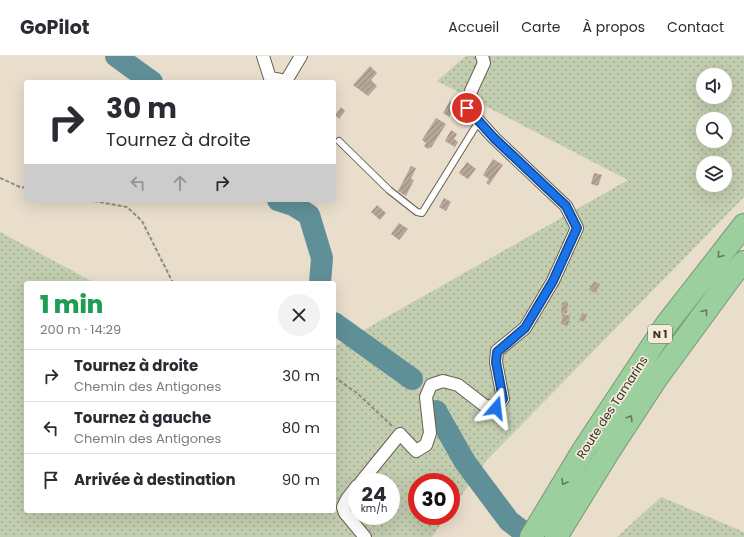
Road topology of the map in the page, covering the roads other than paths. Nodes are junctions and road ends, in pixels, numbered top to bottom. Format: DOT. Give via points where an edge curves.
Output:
graph roads {
  1 [pos="263,56"];
  2 [pos="302,56"];
  3 [pos="482,56"];
  4 [pos="281,80"];
  5 [pos="287,80"];
  6 [pos="479,121"];
  7 [pos="339,142"];
  8 [pos="744,224"];
  9 [pos="744,262"];
  10 [pos="368,473"];
  11 [pos="348,498"];
  12 [pos="348,517"];
  13 [pos="355,525"];
  14 [pos="365,537"];
  15 [pos="531,537"];
  16 [pos="556,537"];
  1 -- 4 [label="street" via="270,78"];
  2 -- 5 [label="street"];
  3 -- 6 [label="street" via="484,63 471,91 467,108"];
  6 -- 7 [label="lane" via="422,213 417,212 389,190"];
  6 -- 10 [label="street" via="566,206 577,228 553,281 525,328 497,352 496,362 503,399 496,408 485,406 458,385 443,381 431,385 426,397 430,433 426,445 416,451 400,434"];
  8 -- 15 [label="highway, Route des Tamarins / N 1, one-way" via="666,325 584,449"];
  16 -- 9 [label="highway, Route des Tamarins / N 1, one-way" via="608,451 656,379"];
  11 -- 12 [label="street" via="343,507"];
  13 -- 14 [label="street"];
}
